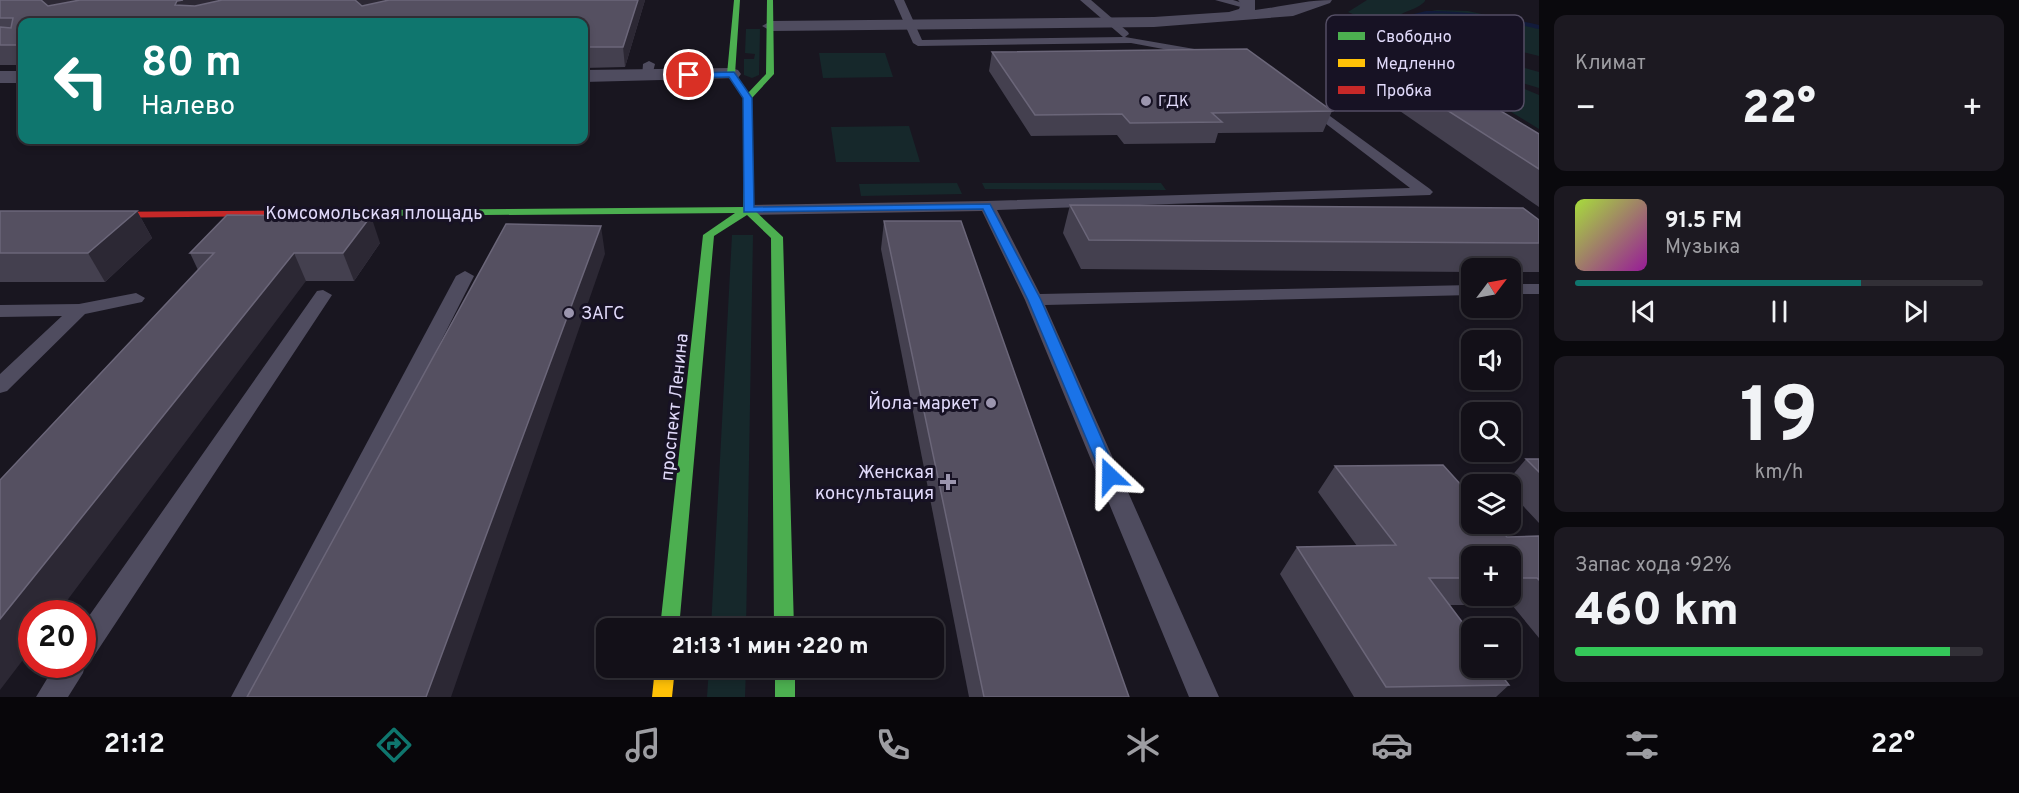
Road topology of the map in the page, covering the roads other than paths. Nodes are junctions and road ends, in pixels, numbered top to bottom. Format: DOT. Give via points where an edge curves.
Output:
graph roads {
  1 [pos="737,0"];
  2 [pos="770,0"];
  3 [pos="899,0"];
  4 [pos="1085,0"];
  5 [pos="1220,0"];
  6 [pos="1324,0"];
  7 [pos="1247,3"];
  8 [pos="1230,17"];
  9 [pos="1110,22"];
  10 [pos="908,24"];
  11 [pos="771,26"];
  12 [pos="1131,40"];
  13 [pos="1223,57"];
  14 [pos="731,74"];
  15 [pos="588,76"];
  16 [pos="1293,92"];
  17 [pos="748,98"];
  18 [pos="987,206"];
  19 [pos="748,210"];
  20 [pos="82,215"];
  21 [pos="465,276"];
  22 [pos="1539,289"];
  23 [pos="1461,290"];
  24 [pos="1521,290"];
  25 [pos="323,295"];
  26 [pos="136,298"];
  27 [pos="1034,300"];
  28 [pos="79,310"];
  29 [pos="0,311"];
  30 [pos="0,386"];
  31 [pos="670,618"];
  32 [pos="784,618"];
  33 [pos="96,629"];
  34 [pos="64,678"];
  35 [pos="664,678"];
  36 [pos="785,678"];
  37 [pos="51,697"];
  38 [pos="246,697"];
  39 [pos="662,697"];
  40 [pos="785,697"];
  41 [pos="1204,697"];
  1 -- 14 [label="main road"];
  2 -- 11 [label="main road"];
  3 -- 10 [label="lane"];
  4 -- 9 [label="lane"];
  5 -- 7 [label="lane"];
  6 -- 8 [label="street" via="1293,11"];
  7 -- 8 [label="street" via="1246,12"];
  8 -- 9 [label="street"];
  9 -- 10 [label="street"];
  9 -- 12 [label="lane"];
  10 -- 11 [label="street"];
  10 -- 12 [label="lane" via="918,43"];
  11 -- 17 [label="main road" via="770,74"];
  12 -- 13 [label="lane"];
  14 -- 15 [label="street" via="647,70 621,76"];
  14 -- 17 [label="main road"];
  16 -- 18 [label="lane" via="1425,192"];
  17 -- 19 [label="main road"];
  18 -- 19 [label="lane"];
  18 -- 27 [label="lane"];
  19 -- 20 [label="main road, Комсомольская площадь"];
  19 -- 31 [label="main road, проспект Ленина" via="709,235"];
  19 -- 32 [label="main road" via="777,237"];
  21 -- 38 [label="lane"];
  22 -- 24 [label="lane"];
  23 -- 27 [label="lane"];
  25 -- 33 [label="lane"];
  26 -- 28 [label="lane"];
  27 -- 41 [label="lane"];
  28 -- 29 [label="lane"];
  28 -- 30 [label="lane"];
  34 -- 37 [label="lane"];
  35 -- 39 [label="main road"];
  36 -- 40 [label="main road"];
}
